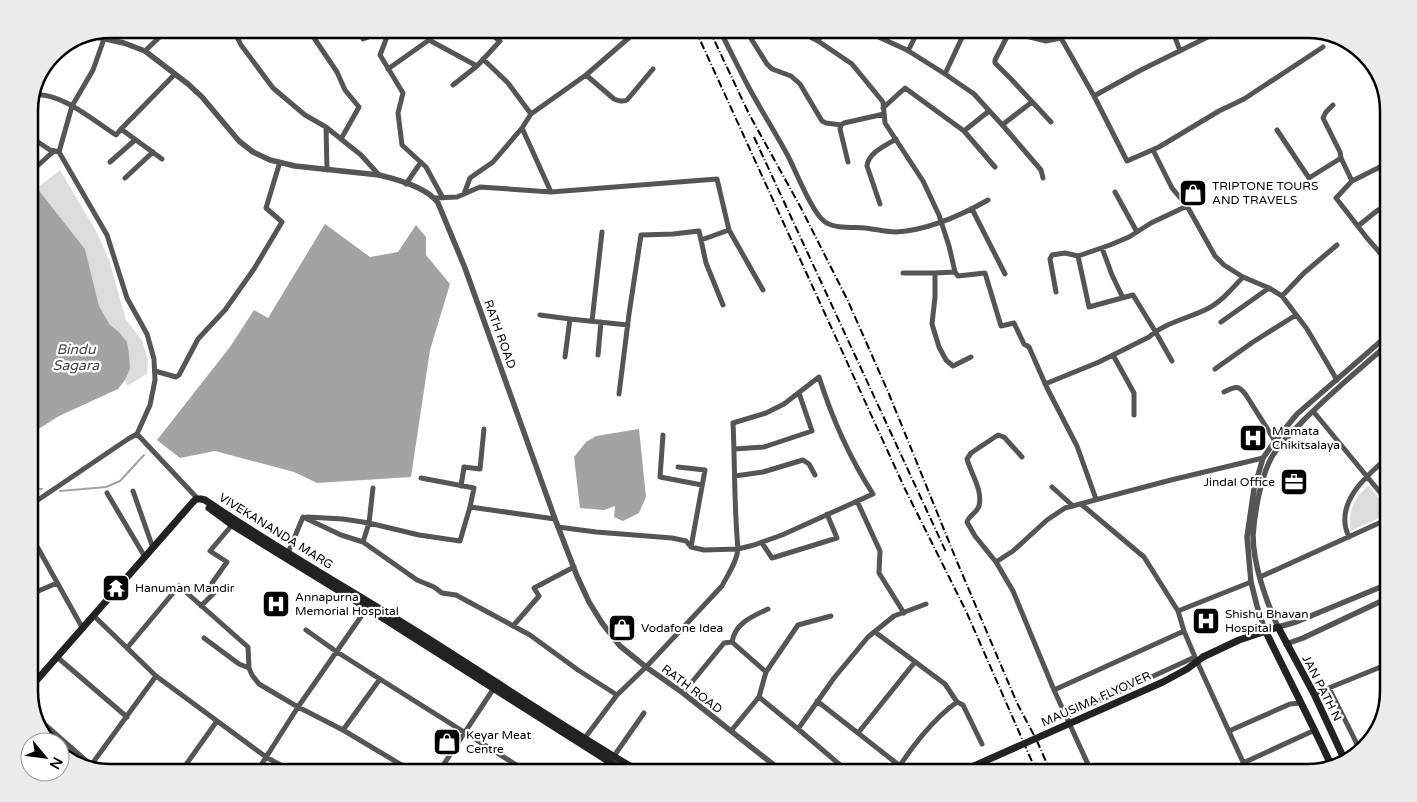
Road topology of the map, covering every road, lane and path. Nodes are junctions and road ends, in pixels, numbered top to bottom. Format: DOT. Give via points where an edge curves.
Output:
graph roads {
  1 [pos="160,37"];
  2 [pos="237,37"];
  3 [pos="313,37"];
  4 [pos="370,37"];
  5 [pos="387,37"];
  6 [pos="495,37"];
  7 [pos="630,37"];
  8 [pos="722,37"];
  9 [pos="750,37"];
  10 [pos="810,37"];
  11 [pos="820,37"];
  12 [pos="883,37"];
  13 [pos="915,37"];
  14 [pos="962,37"];
  15 [pos="1007,37"];
  16 [pos="1032,37"];
  17 [pos="1048,37"];
  18 [pos="1063,37"];
  19 [pos="1175,37"];
  20 [pos="1208,37"];
  21 [pos="100,38"];
  22 [pos="1060,38"];
  23 [pos="104,39"];
  24 [pos="363,40"];
  25 [pos="818,41"];
  26 [pos="1046,41"];
  27 [pos="1323,47"];
  28 [pos="145,51"];
  29 [pos="908,51"];
  30 [pos="1180,51"];
  31 [pos="483,59"];
  32 [pos="477,66"];
  33 [pos="388,69"];
  34 [pos="653,69"];
  35 [pos="175,74"];
  36 [pos="945,74"];
  37 [pos="586,75"];
  38 [pos="454,85"];
  39 [pos="39,95"];
  40 [pos="1094,96"];
  41 [pos="1032,102"];
  42 [pos="1333,105"];
  43 [pos="72,106"];
  44 [pos="884,108"];
  45 [pos="989,111"];
  46 [pos="531,114"];
  47 [pos="884,114"];
  48 [pos="1051,122"];
  49 [pos="841,125"];
  50 [pos="1002,125"];
  51 [pos="326,126"];
  52 [pos="522,128"];
  53 [pos="120,129"];
  54 [pos="1277,130"];
  55 [pos="964,131"];
  56 [pos="342,139"];
  57 [pos="896,139"];
  58 [pos="135,140"];
  59 [pos="38,143"];
  60 [pos="1153,150"];
  61 [pos="57,152"];
  62 [pos="153,152"];
  63 [pos="1341,158"];
  64 [pos="162,159"];
  65 [pos="110,162"];
  66 [pos="420,162"];
  67 [pos="848,162"];
  68 [pos="281,164"];
  69 [pos="38,166"];
  70 [pos="995,167"];
  71 [pos="1379,167"];
  72 [pos="327,170"];
  73 [pos="379,175"];
  74 [pos="125,178"];
  75 [pos="1043,178"];
  76 [pos="1352,181"];
  77 [pos="406,184"];
  78 [pos="551,192"];
  79 [pos="1115,192"];
  80 [pos="464,194"];
  81 [pos="435,198"];
  82 [pos="443,198"];
  83 [pos="988,200"];
  84 [pos="880,204"];
  85 [pos="1187,206"];
  86 [pos="972,209"];
  87 [pos="1378,210"];
  88 [pos="942,223"];
  89 [pos="1358,226"];
  90 [pos="729,230"];
  91 [pos="602,232"];
  92 [pos="1137,232"];
  93 [pos="701,240"];
  94 [pos="1337,245"];
  95 [pos="1102,248"];
  96 [pos="1379,251"];
  97 [pos="1078,256"];
  98 [pos="955,272"];
  99 [pos="903,273"];
  100 [pos="935,273"];
  101 [pos="1005,274"];
  102 [pos="1243,277"];
  103 [pos="1269,288"];
  104 [pos="764,290"];
  105 [pos="1056,292"];
  106 [pos="1282,296"];
  107 [pos="1123,298"];
  108 [pos="723,305"];
  109 [pos="540,315"];
  110 [pos="1296,315"];
  111 [pos="570,319"];
  112 [pos="592,321"];
  113 [pos="601,322"];
  114 [pos="1221,322"];
  115 [pos="628,325"];
  116 [pos="1155,331"];
  117 [pos="1379,343"];
  118 [pos="1379,352"];
  119 [pos="598,355"];
  120 [pos="1113,355"];
  121 [pos="565,357"];
  122 [pos="971,357"];
  123 [pos="1172,361"];
  124 [pos="1215,369"];
  125 [pos="155,370"];
  126 [pos="1337,380"];
  127 [pos="1045,384"];
  128 [pos="1224,392"];
  129 [pos="799,393"];
  130 [pos="619,394"];
  131 [pos="1313,411"];
  132 [pos="1134,415"];
  133 [pos="484,430"];
  134 [pos="137,434"];
  135 [pos="663,435"];
  136 [pos="1275,441"];
  137 [pos="1282,444"];
  138 [pos="734,450"];
  139 [pos="1022,457"];
  140 [pos="1263,458"];
  141 [pos="1380,464"];
  142 [pos="678,467"];
  143 [pos="816,475"];
  144 [pos="736,476"];
  145 [pos="1366,476"];
  146 [pos="421,478"];
  147 [pos="702,485"];
  148 [pos="461,486"];
  149 [pos="1052,487"];
  150 [pos="373,488"];
  151 [pos="133,491"];
  152 [pos="1380,492"];
  153 [pos="107,493"];
  154 [pos="38,498"];
  155 [pos="199,499"];
  156 [pos="1096,499"];
  157 [pos="857,501"];
  158 [pos="1081,504"];
  159 [pos="1073,506"];
  160 [pos="470,507"];
  161 [pos="827,514"];
  162 [pos="303,517"];
  163 [pos="555,519"];
  164 [pos="369,523"];
  165 [pos="1380,524"];
  166 [pos="232,525"];
  167 [pos="558,527"];
  168 [pos="1349,537"];
  169 [pos="363,542"];
  170 [pos="762,542"];
  171 [pos="691,546"];
  172 [pos="38,548"];
  173 [pos="153,548"];
  174 [pos="738,549"];
  175 [pos="288,553"];
  176 [pos="145,557"];
  177 [pos="996,562"];
  178 [pos="574,567"];
  179 [pos="1260,577"];
  180 [pos="57,582"];
  181 [pos="1252,582"];
  182 [pos="337,586"];
  183 [pos="1380,587"];
  184 [pos="38,591"];
  185 [pos="1380,602"];
  186 [pos="926,604"];
  187 [pos="201,606"];
  188 [pos="367,608"];
  189 [pos="768,609"];
  190 [pos="1178,611"];
  191 [pos="904,613"];
  192 [pos="94,616"];
  193 [pos="831,616"];
  194 [pos="513,626"];
  195 [pos="1278,627"];
  196 [pos="82,629"];
  197 [pos="306,630"];
  198 [pos="1265,630"];
  199 [pos="1184,631"];
  200 [pos="875,632"];
  201 [pos="204,638"];
  202 [pos="732,642"];
  203 [pos="1286,644"];
  204 [pos="127,648"];
  205 [pos="1274,650"];
  206 [pos="337,652"];
  207 [pos="1194,657"];
  208 [pos="57,658"];
  209 [pos="915,662"];
  210 [pos="646,667"];
  211 [pos="1380,667"];
  212 [pos="249,668"];
  213 [pos="766,672"];
  214 [pos="156,676"];
  215 [pos="38,679"];
  216 [pos="380,679"];
  217 [pos="494,688"];
  218 [pos="1330,688"];
  219 [pos="1054,690"];
  220 [pos="683,693"];
  221 [pos="1314,694"];
  222 [pos="617,695"];
  223 [pos="758,697"];
  224 [pos="818,702"];
  225 [pos="957,702"];
  226 [pos="1300,703"];
  227 [pos="298,707"];
  228 [pos="534,710"];
  229 [pos="644,714"];
  230 [pos="1066,716"];
  231 [pos="127,717"];
  232 [pos="218,721"];
  233 [pos="46,726"];
  234 [pos="798,729"];
  235 [pos="343,730"];
  236 [pos="1315,730"];
  237 [pos="731,731"];
  238 [pos="1229,731"];
  239 [pos="465,732"];
  240 [pos="858,733"];
  241 [pos="584,739"];
  242 [pos="982,744"];
  243 [pos="1357,744"];
  244 [pos="1342,755"];
  245 [pos="614,756"];
  246 [pos="266,757"];
  247 [pos="82,759"];
  248 [pos="1330,761"];
  249 [pos="93,762"];
  250 [pos="1243,763"];
  251 [pos="186,764"];
  252 [pos="262,764"];
  253 [pos="279,764"];
  254 [pos="400,764"];
  255 [pos="444,764"];
  256 [pos="515,764"];
  257 [pos="613,764"];
  258 [pos="627,764"];
  259 [pos="773,764"];
  260 [pos="839,764"];
  261 [pos="897,764"];
  262 [pos="901,764"];
  263 [pos="976,764"];
  264 [pos="1088,764"];
  1 -- 28 [label="street"];
  2 -- 51 [label="street" via="274,88 305,116"];
  3 -- 56 [label="street" via="359,107"];
  4 -- 24 [label="street"];
  5 -- 33 [label="street" via="380,55"];
  6 -- 31 [label="street" via="500,41"];
  7 -- 37 [label="street"];
  8 -- 88 [label="street" via="822,220 831,225 894,232"];
  9 -- 49 [label="street" via="772,69 791,76 800,84 822,121"];
  10 -- 25 [label="street"];
  11 -- 25 [label="street"];
  12 -- 29 [label="street"];
  13 -- 29 [label="street"];
  14 -- 36 [label="street"];
  15 -- 41 [label="street" via="995,63"];
  16 -- 26 [label="street"];
  17 -- 26 [label="street"];
  18 -- 22 [label="street"];
  19 -- 30 [label="street"];
  20 -- 30 [label="street"];
  21 -- 23 [label="street"];
  22 -- 26 [label="street"];
  22 -- 40 [label="street"];
  23 -- 28 [label="street"];
  23 -- 43 [label="street" via="93,70"];
  25 -- 44 [label="street" via="852,64 883,102"];
  27 -- 60 [label="street" via="1252,94"];
  28 -- 35 [label="street"];
  29 -- 36 [label="street"];
  30 -- 40 [label="street"];
  31 -- 32 [label="street"];
  31 -- 46 [label="street" via="508,83"];
  32 -- 33 [label="street" via="429,40"];
  32 -- 38 [label="street"];
  33 -- 66 [label="street" via="403,93 398,113 402,145"];
  34 -- 37 [label="street" via="627,100 620,102"];
  35 -- 53 [label="street"];
  35 -- 68 [label="street" via="202,97 239,141 253,152"];
  36 -- 45 [label="street" via="974,94"];
  37 -- 46 [label="street"];
  39 -- 43 [label="street"];
  40 -- 60 [label="street" via="1127,161"];
  41 -- 48 [label="street"];
  41 -- 50 [label="street"];
  42 -- 63 [label="street" via="1323,118"];
  43 -- 53 [label="street" via="116,135"];
  43 -- 61 [label="street"];
  44 -- 47 [label="street"];
  44 -- 55 [label="street" via="905,88"];
  45 -- 50 [label="street"];
  45 -- 55 [label="street"];
  46 -- 52 [label="street"];
  47 -- 49 [label="street"];
  47 -- 57 [label="street" via="885,123"];
  49 -- 67 [label="street"];
  50 -- 75 [label="street" via="1042,170"];
  51 -- 56 [label="street"];
  51 -- 72 [label="street"];
  52 -- 78 [label="street"];
  52 -- 80 [label="street" via="493,162 470,178"];
  53 -- 58 [label="street"];
  54 -- 63 [label="street" via="1309,178"];
  55 -- 70 [label="street"];
  56 -- 73 [label="street"];
  57 -- 84 [label="street" via="868,161"];
  57 -- 88 [label="street" via="923,182"];
  58 -- 62 [label="street"];
  58 -- 65 [label="street"];
  59 -- 61 [label="street"];
  60 -- 85 [label="street" via="1172,188"];
  61 -- 69 [label="street"];
  61 -- 125 [label="street" via="107,235 128,298 147,334"];
  62 -- 64 [label="street"];
  62 -- 74 [label="street"];
  63 -- 76 [label="street"];
  66 -- 77 [label="street"];
  66 -- 82 [label="street"];
  68 -- 72 [label="street"];
  68 -- 125 [label="street" via="266,208 282,222 254,269 226,310 198,339 179,375 176,377"];
  71 -- 76 [label="street"];
  72 -- 73 [label="street"];
  73 -- 77 [label="street"];
  76 -- 89 [label="street" via="1336,198"];
  77 -- 81 [label="street"];
  78 -- 80 [label="street" via="480,187"];
  78 -- 90 [label="street" via="717,179"];
  79 -- 92 [label="street"];
  80 -- 82 [label="street"];
  81 -- 82 [label="street"];
  81 -- 163 [label="street, RATH ROAD" via="465,268"];
  83 -- 86 [label="street"];
  85 -- 92 [label="street"];
  85 -- 102 [label="street" via="1215,256"];
  86 -- 88 [label="street"];
  86 -- 101 [label="street"];
  87 -- 89 [label="street"];
  88 -- 98 [label="street"];
  89 -- 96 [label="street"];
  90 -- 93 [label="street"];
  90 -- 104 [label="street"];
  91 -- 112 [label="street"];
  92 -- 95 [label="street"];
  93 -- 108 [label="street" via="706,263"];
  93 -- 115 [label="street" via="699,231 641,235"];
  94 -- 106 [label="street"];
  95 -- 97 [label="street"];
  95 -- 107 [label="street"];
  97 -- 105 [label="street" via="1052,255"];
  97 -- 107 [label="street" via="1089,307"];
  98 -- 100 [label="street"];
  98 -- 127 [label="street" via="958,276 985,273 1001,326 1014,323 1024,344 1029,346"];
  99 -- 100 [label="street"];
  100 -- 122 [label="street" via="932,324 939,347 953,366"];
  102 -- 103 [label="street"];
  102 -- 116 [label="street" via="1204,311"];
  103 -- 106 [label="street"];
  103 -- 114 [label="street"];
  106 -- 110 [label="street"];
  107 -- 116 [label="street" via="1133,295"];
  109 -- 111 [label="street"];
  110 -- 124 [label="street"];
  110 -- 126 [label="street"];
  111 -- 112 [label="street"];
  111 -- 121 [label="street"];
  112 -- 113 [label="street"];
  113 -- 115 [label="street"];
  113 -- 119 [label="street"];
  115 -- 130 [label="street"];
  116 -- 120 [label="street"];
  116 -- 123 [label="street"];
  117 -- 126 [label="street"];
  118 -- 131 [label="street, JAN PATH N"];
  120 -- 127 [label="street"];
  120 -- 132 [label="street" via="1134,393"];
  125 -- 134 [label="street" via="150,405"];
  126 -- 136 [label="street" via="1297,414"];
  127 -- 156 [label="street" via="1077,446"];
  128 -- 136 [label="street" via="1235,387 1241,389"];
  129 -- 138 [label="street" via="766,413 733,423"];
  129 -- 138 [label="street" via="812,431 764,447"];
  129 -- 157 [label="street" via="819,377 833,419 873,494"];
  131 -- 137 [label="street, JAN PATH N"];
  131 -- 145 [label="street"];
  133 -- 148 [label="street" via="480,468 464,467"];
  134 -- 154 [label="street"];
  134 -- 155 [label="street"];
  135 -- 147 [label="street" via="660,477"];
  136 -- 137 [label="street"];
  136 -- 140 [label="street"];
  137 -- 179 [label="street, JAN PATH N" via="1266,469 1255,512 1253,537"];
  138 -- 144 [label="street"];
  139 -- 177 [label="street" via="1000,435 967,459 978,491 979,505 967,522"];
  140 -- 156 [label="street"];
  140 -- 181 [label="street" via="1254,489 1247,537"];
  141 -- 145 [label="street"];
  142 -- 147 [label="street" via="705,470"];
  143 -- 144 [label="street" via="803,460"];
  144 -- 174 [label="street"];
  145 -- 152 [label="street"];
  145 -- 168 [label="street" via="1352,494 1347,508 1344,522"];
  146 -- 148 [label="street"];
  147 -- 171 [label="street"];
  148 -- 160 [label="street" via="474,488"];
  149 -- 159 [label="street"];
  150 -- 164 [label="street"];
  151 -- 173 [label="street"];
  153 -- 176 [label="street"];
  155 -- 166 [label="main road, VIVEKANANDA MARG"];
  155 -- 173 [label="main road"];
  155 -- 175 [label="main road, VIVEKANANDA MARG"];
  156 -- 158 [label="street"];
  157 -- 161 [label="street"];
  157 -- 191 [label="street" via="880,551 879,573"];
  158 -- 159 [label="street"];
  158 -- 190 [label="street" via="1144,557"];
  159 -- 177 [label="street" via="1047,520"];
  160 -- 163 [label="street"];
  160 -- 164 [label="street" via="460,541"];
  161 -- 170 [label="street"];
  161 -- 170 [label="street" via="836,538 772,558"];
  162 -- 164 [label="street"];
  162 -- 169 [label="street"];
  162 -- 175 [label="street"];
  163 -- 167 [label="street, RATH ROAD"];
  164 -- 169 [label="street"];
  165 -- 168 [label="street"];
  166 -- 182 [label="main road, VIVEKANANDA MARG"];
  166 -- 187 [label="street" via="210,551 227,562 212,583 216,590"];
  167 -- 171 [label="street" via="672,538 686,541"];
  167 -- 178 [label="street, RATH ROAD"];
  168 -- 179 [label="street"];
  169 -- 194 [label="street" via="417,580 442,593 456,595"];
  170 -- 174 [label="street"];
  171 -- 174 [label="street" via="704,550"];
  172 -- 180 [label="street"];
  173 -- 176 [label="main road"];
  174 -- 210 [label="street" via="722,586"];
  175 -- 182 [label="main road, VIVEKANANDA MARG"];
  176 -- 192 [label="main road"];
  177 -- 219 [label="street" via="1013,591"];
  178 -- 194 [label="street" via="534,588 539,596"];
  178 -- 210 [label="street, RATH ROAD" via="602,623 620,646"];
  179 -- 195 [label="street, JAN PATH N"];
  180 -- 184 [label="street"];
  180 -- 196 [label="street"];
  181 -- 190 [label="street"];
  181 -- 198 [label="street"];
  182 -- 188 [label="main road, VIVEKANANDA MARG"];
  182 -- 228 [label="main road, VIVEKANANDA MARG" via="423,635"];
  183 -- 195 [label="street"];
  185 -- 203 [label="street"];
  186 -- 191 [label="street"];
  187 -- 204 [label="street" via="178,586"];
  187 -- 212 [label="street" via="248,647"];
  188 -- 206 [label="street"];
  188 -- 217 [label="main road, VIVEKANANDA MARG"];
  189 -- 202 [label="street" via="739,626"];
  190 -- 199 [label="street"];
  191 -- 200 [label="street" via="894,616"];
  192 -- 196 [label="main road"];
  192 -- 204 [label="street"];
  193 -- 213 [label="street" via="798,625"];
  194 -- 222 [label="street"];
  195 -- 198 [label="main road, MAUSIMA FLYOVER"];
  195 -- 203 [label="main road, JAN PATH N"];
  196 -- 208 [label="main road"];
  197 -- 206 [label="street"];
  198 -- 205 [label="main road"];
  198 -- 263 [label="main road, MAUSIMA FLYOVER, bridge" via="1203,658 1163,682"];
  199 -- 207 [label="street"];
  199 -- 219 [label="street"];
  200 -- 209 [label="street"];
  200 -- 224 [label="street"];
  201 -- 212 [label="street"];
  202 -- 213 [label="street"];
  202 -- 220 [label="street" via="724,643"];
  203 -- 205 [label="main road"];
  203 -- 221 [label="main road, JAN PATH N"];
  204 -- 214 [label="street"];
  205 -- 226 [label="main road"];
  206 -- 216 [label="street"];
  206 -- 227 [label="street"];
  207 -- 230 [label="street"];
  207 -- 238 [label="street"];
  208 -- 215 [label="main road"];
  208 -- 231 [label="street"];
  209 -- 225 [label="street" via="945,684"];
  209 -- 240 [label="street"];
  210 -- 220 [label="street, RATH ROAD"];
  210 -- 222 [label="street"];
  211 -- 218 [label="street"];
  212 -- 227 [label="street" via="259,684"];
  213 -- 223 [label="street"];
  214 -- 231 [label="street"];
  214 -- 232 [label="street"];
  216 -- 235 [label="street"];
  216 -- 239 [label="street"];
  217 -- 228 [label="main road, VIVEKANANDA MARG"];
  217 -- 239 [label="street"];
  218 -- 221 [label="street"];
  218 -- 243 [label="street"];
  219 -- 230 [label="street"];
  220 -- 237 [label="street, RATH ROAD"];
  221 -- 244 [label="main road, JAN PATH N"];
  222 -- 241 [label="street"];
  223 -- 234 [label="street"];
  223 -- 237 [label="street"];
  224 -- 234 [label="street"];
  224 -- 240 [label="street"];
  225 -- 242 [label="street" via="963,705"];
  225 -- 262 [label="street" via="939,717"];
  226 -- 236 [label="main road"];
  226 -- 238 [label="street" via="1290,704"];
  227 -- 235 [label="street"];
  227 -- 246 [label="street"];
  228 -- 241 [label="main road, VIVEKANANDA MARG"];
  228 -- 257 [label="main road, VIVEKANANDA MARG"];
  229 -- 245 [label="street"];
  230 -- 264 [label="street"];
  231 -- 249 [label="street"];
  232 -- 246 [label="street"];
  232 -- 251 [label="street"];
  233 -- 247 [label="street"];
  234 -- 260 [label="street"];
  235 -- 254 [label="street"];
  236 -- 248 [label="main road"];
  236 -- 250 [label="street"];
  237 -- 259 [label="street, RATH ROAD"];
  238 -- 250 [label="street"];
  239 -- 255 [label="street"];
  239 -- 256 [label="street"];
  240 -- 261 [label="street"];
  241 -- 245 [label="main road, VIVEKANANDA MARG"];
  245 -- 258 [label="main road, VIVEKANANDA MARG"];
  246 -- 252 [label="street"];
  246 -- 253 [label="street"];
}
